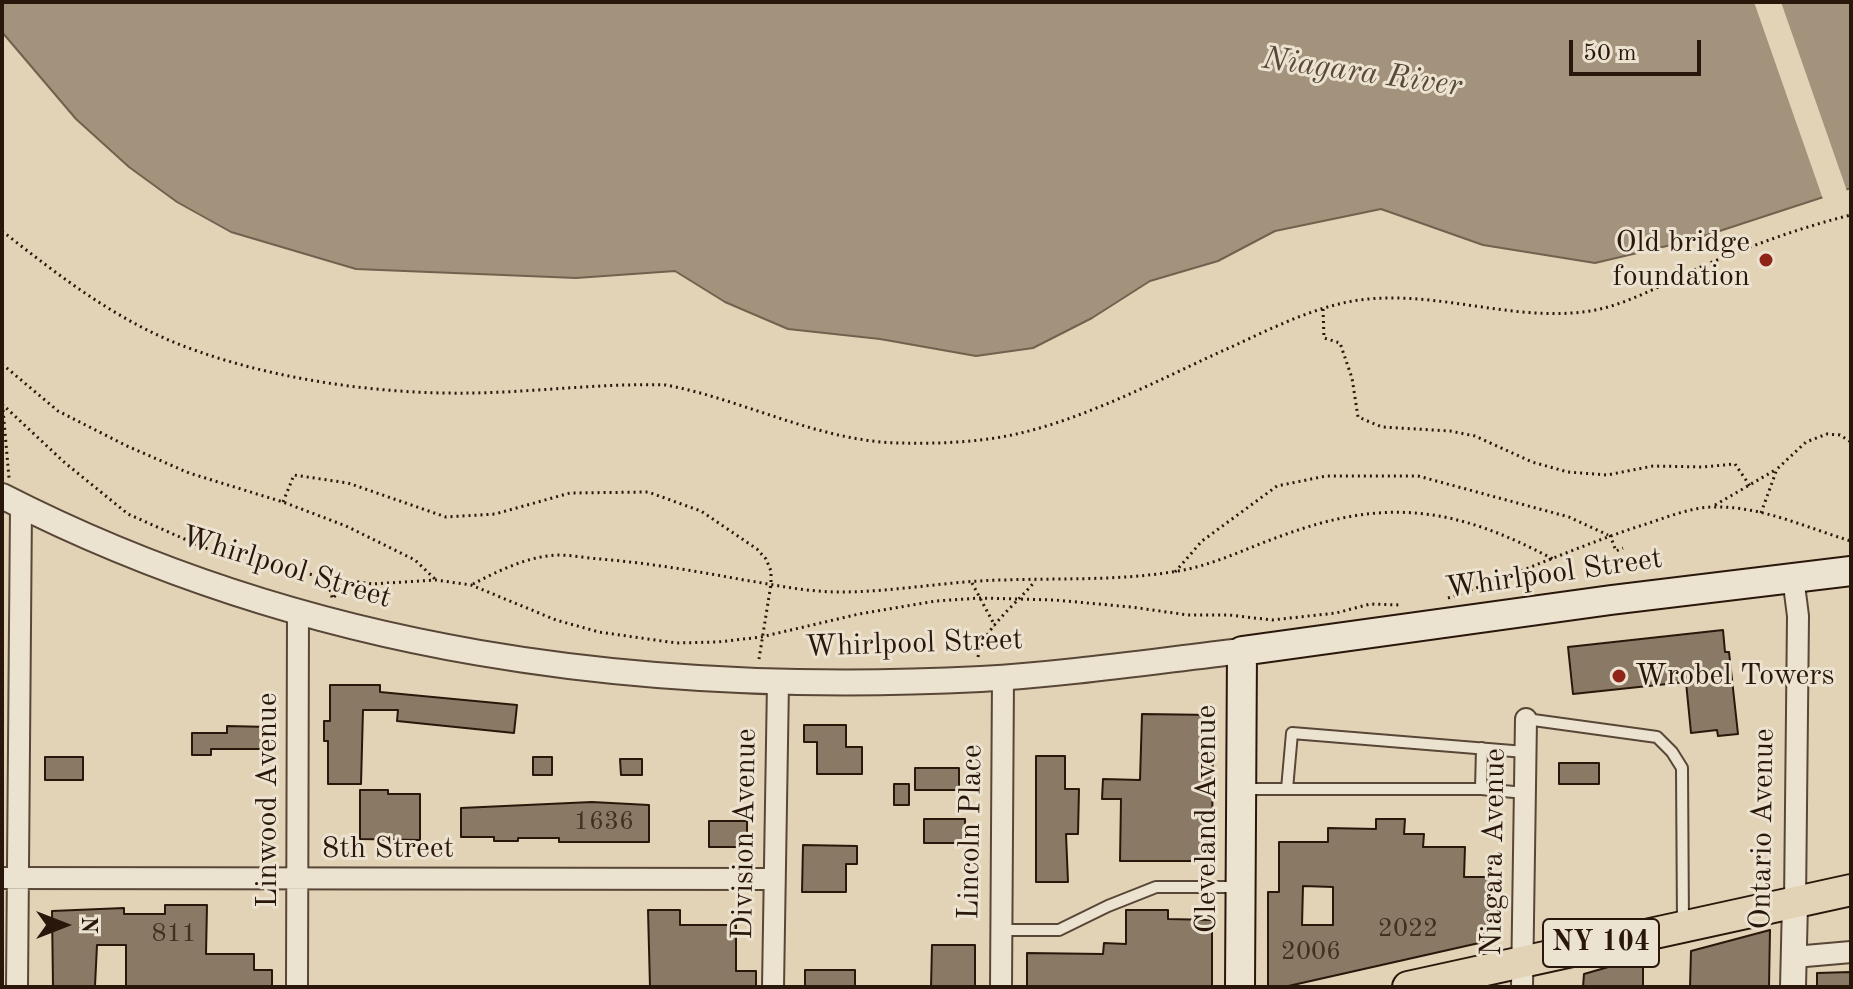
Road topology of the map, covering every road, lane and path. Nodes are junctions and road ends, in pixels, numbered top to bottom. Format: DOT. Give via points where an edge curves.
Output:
graph roads {
  1 [pos="1851,215"];
  2 [pos="2,231"];
  3 [pos="1323,309"];
  4 [pos="2,364"];
  5 [pos="2,398"];
  6 [pos="3,405"];
  7 [pos="1851,442"];
  8 [pos="1777,469"];
  9 [pos="1750,486"];
  10 [pos="11,496"];
  11 [pos="283,502"];
  12 [pos="1714,506"];
  13 [pos="1761,513"];
  14 [pos="1610,535"];
  15 [pos="1850,539"];
  16 [pos="1623,548"];
  17 [pos="1553,559"];
  18 [pos="1851,571"];
  19 [pos="1175,572"];
  20 [pos="1793,577"];
  21 [pos="327,578"];
  22 [pos="436,580"];
  23 [pos="1036,580"];
  24 [pos="349,581"];
  25 [pos="972,582"];
  26 [pos="771,584"];
  27 [pos="471,585"];
  28 [pos="334,597"];
  29 [pos="980,598"];
  30 [pos="1021,599"];
  31 [pos="1437,602"];
  32 [pos="1401,605"];
  33 [pos="331,607"];
  34 [pos="298,613"];
  35 [pos="995,626"];
  36 [pos="761,637"];
  37 [pos="1242,651"];
  38 [pos="978,665"];
  39 [pos="768,675"];
  40 [pos="1003,677"];
  41 [pos="1526,719"];
  42 [pos="1482,748"];
  43 [pos="1525,752"];
  44 [pos="1241,789"];
  45 [pos="1287,789"];
  46 [pos="1481,789"];
  47 [pos="1525,793"];
  48 [pos="10,878"];
  49 [pos="298,879"];
  50 [pos="773,879"];
  51 [pos="1241,887"];
  52 [pos="1851,890"];
  53 [pos="1795,903"];
  54 [pos="1683,926"];
  55 [pos="1000,930"];
  56 [pos="1851,952"];
  57 [pos="1794,957"];
  58 [pos="1522,974"];
  59 [pos="17,987"];
  60 [pos="297,987"];
  61 [pos="773,987"];
  62 [pos="1001,987"];
  63 [pos="1240,987"];
  64 [pos="1408,987"];
  65 [pos="1793,987"];
  1 -- 3 [label="path" via="1800,228 1587,312 1516,313 1393,298"];
  2 -- 3 [label="path" via="70,285 164,338 280,374 420,393 666,385 704,392 835,435 899,443 982,439 1065,420"];
  3 -- 9 [label="path" via="1324,338 1340,343 1358,417 1382,427 1475,436 1568,472 1607,475 1653,466 1735,464"];
  4 -- 11 [label="path" via="58,411 127,446 189,473"];
  5 -- 6 [label="path"];
  6 -- 10 [label="path"];
  6 -- 21 [label="path" via="128,514 257,566"];
  7 -- 8 [label="path" via="1827,434 1806,442"];
  8 -- 9 [label="path"];
  8 -- 13 [label="path"];
  9 -- 12 [label="path"];
  10 -- 34 [label="street, Whirlpool Street" via="145,560"];
  10 -- 48 [label="street"];
  11 -- 22 [label="path" via="415,560"];
  11 -- 26 [label="path" via="294,475 348,483 446,517 495,514 570,493 648,492 701,511 757,549 771,571"];
  12 -- 13 [label="path"];
  12 -- 14 [label="path"];
  13 -- 15 [label="path"];
  14 -- 16 [label="path" via="1616,551"];
  14 -- 17 [label="path"];
  14 -- 19 [label="path" via="1569,517 1418,476 1326,476 1277,486 1202,541"];
  17 -- 19 [label="path" via="1457,519 1420,512 1365,512 1324,520"];
  17 -- 31 [label="path"];
  18 -- 20 [label="main road, Whirlpool Street"];
  19 -- 23 [label="path" via="1092,581"];
  20 -- 37 [label="main road, Whirlpool Street"];
  20 -- 53 [label="street, Ontario Avenue" via="1798,616"];
  21 -- 24 [label="path"];
  21 -- 28 [label="path"];
  22 -- 24 [label="path"];
  22 -- 27 [label="path"];
  23 -- 25 [label="path"];
  23 -- 30 [label="path"];
  24 -- 28 [label="path"];
  25 -- 26 [label="path" via="840,592"];
  25 -- 29 [label="path"];
  26 -- 27 [label="path" via="557,555 519,563"];
  26 -- 36 [label="path"];
  27 -- 36 [label="path" via="599,632 676,643"];
  28 -- 33 [label="path"];
  29 -- 30 [label="path"];
  29 -- 35 [label="path"];
  29 -- 36 [label="path" via="859,614"];
  30 -- 32 [label="path" via="1272,620 1370,604"];
  30 -- 35 [label="path"];
  34 -- 39 [label="street, Whirlpool Street" via="523,662 607,672"];
  34 -- 49 [label="street, Linwood Avenue"];
  35 -- 38 [label="path" via="982,644"];
  36 -- 39 [label="path"];
  37 -- 40 [label="street, Whirlpool Street"];
  37 -- 44 [label="main road, Cleveland Avenue"];
  39 -- 40 [label="street, Whirlpool Street"];
  39 -- 50 [label="street, Division Avenue"];
  40 -- 55 [label="street, Lincoln Place"];
  41 -- 43 [label="street, Niagara Avenue"];
  41 -- 54 [label="lane" via="1657,737 1672,752 1682,768"];
  42 -- 43 [label="lane"];
  42 -- 45 [label="lane" via="1292,733"];
  42 -- 46 [label="lane"];
  43 -- 47 [label="street, Niagara Avenue"];
  44 -- 45 [label="lane"];
  44 -- 51 [label="main road, Cleveland Avenue"];
  45 -- 46 [label="lane"];
  46 -- 47 [label="lane"];
  47 -- 58 [label="street, Niagara Avenue"];
  48 -- 49 [label="street, 8th Street"];
  48 -- 59 [label="street"];
  49 -- 50 [label="street, 8th Street"];
  49 -- 60 [label="street, Linwood Avenue"];
  50 -- 61 [label="street, Division Avenue"];
  51 -- 55 [label="lane" via="1156,887 1059,930"];
  51 -- 63 [label="main road, Cleveland Avenue"];
  52 -- 53 [label="main road, NY 104"];
  53 -- 54 [label="main road, NY 104"];
  53 -- 57 [label="street, Ontario Avenue"];
  54 -- 58 [label="main road, NY 104"];
  55 -- 62 [label="street, Lincoln Place"];
  56 -- 57 [label="street"];
  57 -- 65 [label="street, Ontario Avenue"];
  58 -- 64 [label="main road, NY 104"];
}
